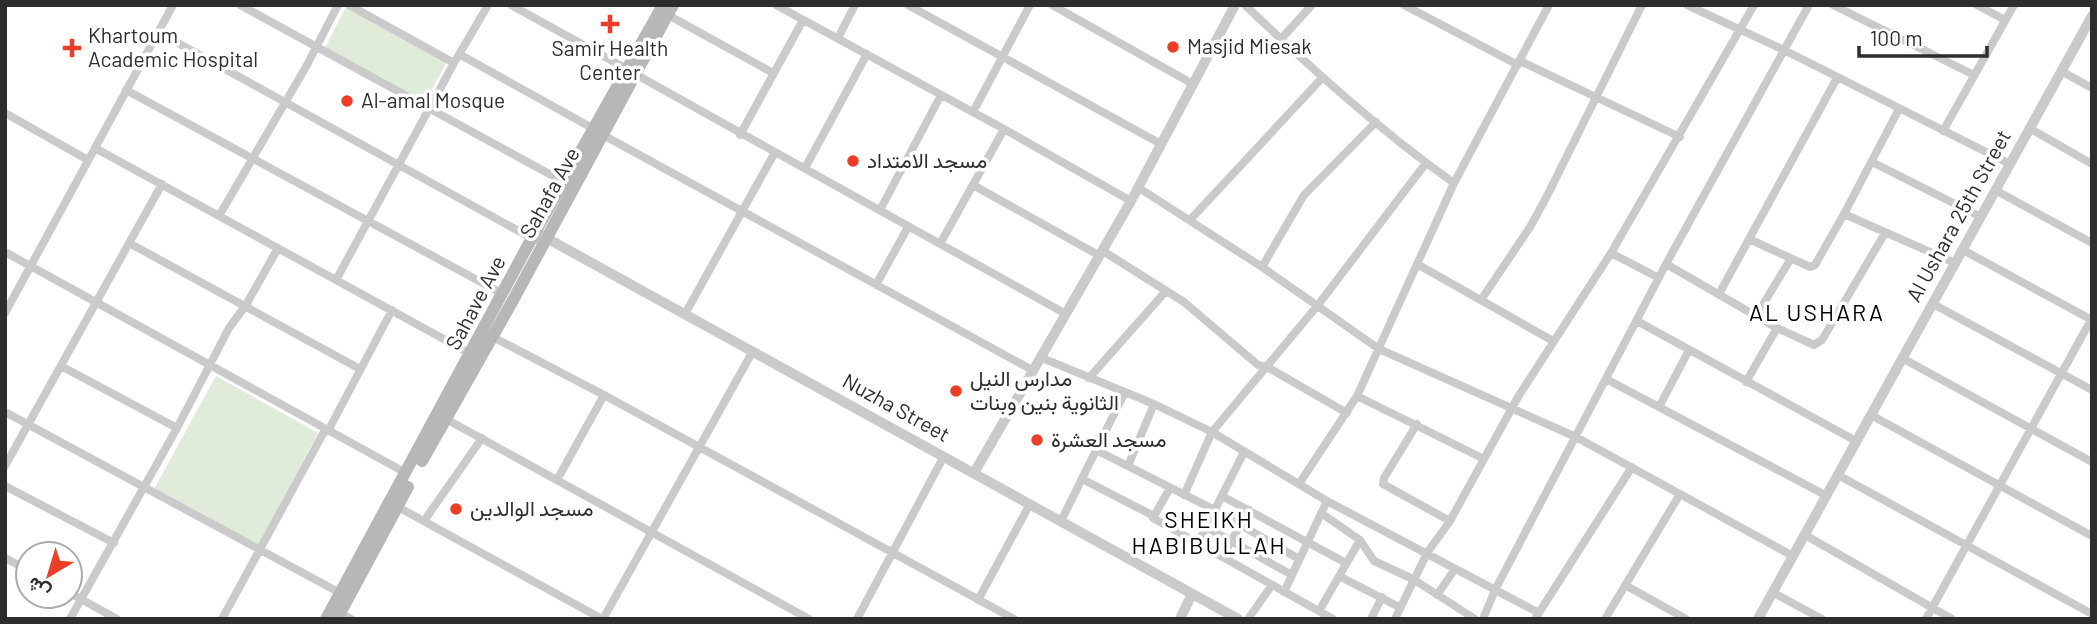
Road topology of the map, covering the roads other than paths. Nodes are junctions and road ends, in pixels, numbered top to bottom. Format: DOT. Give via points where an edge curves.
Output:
graph roads {
  1 [pos="173,5"];
  2 [pos="240,5"];
  3 [pos="338,5"];
  4 [pos="349,5"];
  5 [pos="488,5"];
  6 [pos="511,5"];
  7 [pos="776,5"];
  8 [pos="855,5"];
  9 [pos="908,5"];
  10 [pos="1030,5"];
  11 [pos="1052,5"];
  12 [pos="1235,5"];
  13 [pos="1245,5"];
  14 [pos="1312,5"];
  15 [pos="1404,5"];
  16 [pos="1549,5"];
  17 [pos="1642,5"];
  18 [pos="1687,5"];
  19 [pos="1754,5"];
  20 [pos="1809,5"];
  21 [pos="1833,5"];
  22 [pos="1977,5"];
  23 [pos="2014,5"];
  24 [pos="668,8"];
  25 [pos="2092,16"];
  26 [pos="803,20"];
  27 [pos="2005,20"];
  28 [pos="1741,29"];
  29 [pos="158,32"];
  30 [pos="838,38"];
  31 [pos="1281,39"];
  32 [pos="317,46"];
  33 [pos="1784,50"];
  34 [pos="459,54"];
  35 [pos="867,54"];
  36 [pos="1002,56"];
  37 [pos="454,63"];
  38 [pos="1519,63"];
  39 [pos="2061,71"];
  40 [pos="631,72"];
  41 [pos="773,74"];
  42 [pos="1974,75"];
  43 [pos="1322,78"];
  44 [pos="1837,78"];
  45 [pos="1193,84"];
  46 [pos="2092,88"];
  47 [pos="126,90"];
  48 [pos="941,95"];
  49 [pos="1595,97"];
  50 [pos="286,102"];
  51 [pos="430,107"];
  52 [pos="1899,109"];
  53 [pos="973,112"];
  54 [pos="5,113"];
  55 [pos="1376,122"];
  56 [pos="2029,128"];
  57 [pos="1004,129"];
  58 [pos="1943,131"];
  59 [pos="598,132"];
  60 [pos="740,135"];
  61 [pos="1680,137"];
  62 [pos="1161,144"];
  63 [pos="95,148"];
  64 [pos="774,154"];
  65 [pos="252,159"];
  66 [pos="88,160"];
  67 [pos="1872,162"];
  68 [pos="1426,163"];
  69 [pos="399,164"];
  70 [pos="2010,164"];
  71 [pos="2092,164"];
  72 [pos="805,169"];
  73 [pos="564,182"];
  74 [pos="1454,183"];
  75 [pos="162,184"];
  76 [pos="973,185"];
  77 [pos="1139,188"];
  78 [pos="1996,190"];
  79 [pos="1131,201"];
  80 [pos="880,210"];
  81 [pos="742,212"];
  82 [pos="1844,214"];
  83 [pos="219,216"];
  84 [pos="1981,217"];
  85 [pos="1190,220"];
  86 [pos="368,221"];
  87 [pos="908,227"];
  88 [pos="1885,233"];
  89 [pos="539,238"];
  90 [pos="1749,239"];
  91 [pos="129,243"];
  92 [pos="2092,243"];
  93 [pos="940,244"];
  94 [pos="278,248"];
  95 [pos="1963,250"];
  96 [pos="5,252"];
  97 [pos="1102,253"];
  98 [pos="1611,253"];
  99 [pos="1790,260"];
  100 [pos="1955,263"];
  101 [pos="1417,264"];
  102 [pos="1666,264"];
  103 [pos="31,266"];
  104 [pos="1262,267"];
  105 [pos="1658,278"];
  106 [pos="336,280"];
  107 [pos="876,285"];
  108 [pos="1166,291"];
  109 [pos="503,294"];
  110 [pos="1719,294"];
  111 [pos="1481,300"];
  112 [pos="96,302"];
  113 [pos="1933,304"];
  114 [pos="246,305"];
  115 [pos="1318,305"];
  116 [pos="391,310"];
  117 [pos="5,313"];
  118 [pos="685,314"];
  119 [pos="1066,314"];
  120 [pos="1756,316"];
  121 [pos="2091,319"];
  122 [pos="1637,321"];
  123 [pos="1777,328"];
  124 [pos="491,336"];
  125 [pos="1553,341"];
  126 [pos="1379,348"];
  127 [pos="753,351"];
  128 [pos="1689,351"];
  129 [pos="471,354"];
  130 [pos="1042,358"];
  131 [pos="1902,358"];
  132 [pos="210,365"];
  133 [pos="61,366"];
  134 [pos="1267,367"];
  135 [pos="360,369"];
  136 [pos="1034,371"];
  137 [pos="2062,373"];
  138 [pos="1089,378"];
  139 [pos="1606,379"];
  140 [pos="1746,382"];
  141 [pos="2092,390"];
  142 [pos="1124,394"];
  143 [pos="604,395"];
  144 [pos="1357,396"];
  145 [pos="1154,404"];
  146 [pos="1660,407"];
  147 [pos="1512,408"];
  148 [pos="5,412"];
  149 [pos="1347,413"];
  150 [pos="1871,415"];
  151 [pos="446,419"];
  152 [pos="29,424"];
  153 [pos="1417,424"];
  154 [pos="177,428"];
  155 [pos="2031,429"];
  156 [pos="326,430"];
  157 [pos="1212,432"];
  158 [pos="1576,437"];
  159 [pos="482,438"];
  160 [pos="1856,441"];
  161 [pos="699,447"];
  162 [pos="1096,450"];
  163 [pos="1244,452"];
  164 [pos="944,456"];
  165 [pos="1484,459"];
  166 [pos="2092,462"];
  167 [pos="5,466"];
  168 [pos="1128,466"];
  169 [pos="1632,467"];
  170 [pos="406,473"];
  171 [pos="974,473"];
  172 [pos="1838,475"];
  173 [pos="1082,479"];
  174 [pos="557,480"];
  175 [pos="1299,484"];
  176 [pos="2000,485"];
  177 [pos="5,486"];
  178 [pos="145,487"];
  179 [pos="1170,488"];
  180 [pos="1680,494"];
  181 [pos="1184,495"];
  182 [pos="1222,496"];
  183 [pos="1827,496"];
  184 [pos="1327,501"];
  185 [pos="1030,504"];
  186 [pos="398,507"];
  187 [pos="1215,510"];
  188 [pos="1249,510"];
  189 [pos="1321,513"];
  190 [pos="1154,516"];
  191 [pos="424,521"];
  192 [pos="1450,521"];
  193 [pos="1061,522"];
  194 [pos="1240,525"];
  195 [pos="1206,527"];
  196 [pos="652,531"];
  197 [pos="1805,535"];
  198 [pos="2092,536"];
  199 [pos="1360,540"];
  200 [pos="1231,541"];
  201 [pos="1307,542"];
  202 [pos="114,543"];
  203 [pos="1198,543"];
  204 [pos="1967,545"];
  205 [pos="258,550"];
  206 [pos="892,553"];
  207 [pos="1427,553"];
  208 [pos="1222,556"];
  209 [pos="1793,556"];
  210 [pos="1299,559"];
  211 [pos="1346,563"];
  212 [pos="1455,569"];
  213 [pos="1292,575"];
  214 [pos="1339,576"];
  215 [pos="1413,579"];
  216 [pos="1272,584"];
  217 [pos="1625,585"];
  218 [pos="1495,590"];
  219 [pos="1284,592"];
  220 [pos="1772,592"];
  221 [pos="84,594"];
  222 [pos="1192,594"];
  223 [pos="344,595"];
  224 [pos="1437,595"];
  225 [pos="1382,597"];
  226 [pos="978,600"];
  227 [pos="84,601"];
  228 [pos="1399,607"];
  229 [pos="1931,608"];
  230 [pos="1319,611"];
  231 [pos="2092,613"];
  232 [pos="337,615"];
  233 [pos="1537,616"];
  234 [pos="117,619"];
  235 [pos="222,619"];
  236 [pos="602,619"];
  237 [pos="809,619"];
  238 [pos="857,619"];
  239 [pos="1014,619"];
  240 [pos="1180,619"];
  241 [pos="1238,619"];
  242 [pos="1248,619"];
  243 [pos="1332,619"];
  244 [pos="1371,619"];
  245 [pos="1395,619"];
  246 [pos="1475,619"];
  247 [pos="1483,619"];
  248 [pos="1605,619"];
  249 [pos="1686,619"];
  250 [pos="1758,619"];
  251 [pos="1822,619"];
  252 [pos="1926,619"];
  253 [pos="1952,619"];
  254 [pos="2088,619"];
  1 -- 29 [label="street"];
  2 -- 32 [label="street"];
  3 -- 32 [label="street"];
  4 -- 37 [label="street"];
  5 -- 34 [label="street"];
  6 -- 40 [label="street"];
  7 -- 26 [label="street"];
  8 -- 30 [label="street"];
  9 -- 36 [label="street"];
  10 -- 36 [label="street"];
  11 -- 45 [label="street"];
  12 -- 45 [label="street"];
  13 -- 31 [label="street"];
  14 -- 31 [label="street"];
  15 -- 38 [label="street"];
  16 -- 38 [label="street"];
  17 -- 49 [label="street"];
  18 -- 28 [label="street"];
  19 -- 28 [label="street"];
  20 -- 33 [label="street"];
  21 -- 42 [label="street"];
  22 -- 27 [label="street"];
  23 -- 27 [label="street"];
  24 -- 40 [label="main road, Sahave Ave"];
  24 -- 41 [label="street"];
  25 -- 39 [label="street, Al Ushara 25th Street"];
  26 -- 30 [label="street"];
  26 -- 41 [label="street"];
  27 -- 42 [label="street"];
  28 -- 33 [label="street"];
  28 -- 61 [label="street"];
  29 -- 47 [label="street"];
  29 -- 50 [label="street"];
  30 -- 35 [label="street"];
  31 -- 43 [label="street"];
  32 -- 50 [label="street"];
  32 -- 51 [label="street"];
  33 -- 44 [label="street"];
  33 -- 102 [label="street"];
  34 -- 37 [label="street"];
  34 -- 59 [label="street"];
  35 -- 48 [label="street"];
  35 -- 72 [label="street"];
  36 -- 53 [label="street"];
  36 -- 62 [label="street"];
  37 -- 51 [label="street"];
  38 -- 49 [label="street"];
  38 -- 74 [label="street"];
  39 -- 46 [label="street"];
  39 -- 56 [label="street, Al Ushara 25th Street"];
  40 -- 59 [label="main road, Sahave Ave"];
  40 -- 60 [label="street"];
  41 -- 60 [label="street"];
  42 -- 58 [label="street"];
  43 -- 55 [label="street"];
  43 -- 85 [label="street"];
  44 -- 52 [label="street"];
  44 -- 90 [label="street"];
  45 -- 62 [label="street"];
  47 -- 63 [label="street"];
  47 -- 65 [label="street"];
  48 -- 53 [label="street"];
  48 -- 80 [label="street"];
  49 -- 61 [label="street"];
  49 -- 111 [label="street" via="1530,227"];
  50 -- 65 [label="street"];
  50 -- 69 [label="street"];
  51 -- 69 [label="street"];
  51 -- 73 [label="street"];
  52 -- 58 [label="street"];
  52 -- 67 [label="street"];
  53 -- 57 [label="street"];
  54 -- 66 [label="street"];
  55 -- 68 [label="street"];
  55 -- 104 [label="street" via="1304,195"];
  56 -- 70 [label="street, Al Ushara 25th Street"];
  56 -- 71 [label="street"];
  57 -- 76 [label="street"];
  57 -- 79 [label="street"];
  58 -- 70 [label="street"];
  59 -- 73 [label="main road, Sahave Ave"];
  59 -- 81 [label="street"];
  59 -- 89 [label="main road, Sahafa Ave"];
  60 -- 64 [label="street"];
  61 -- 98 [label="street"];
  62 -- 77 [label="street"];
  63 -- 66 [label="street"];
  63 -- 75 [label="street"];
  64 -- 72 [label="street"];
  64 -- 81 [label="street"];
  65 -- 83 [label="street"];
  65 -- 86 [label="street"];
  66 -- 103 [label="street"];
  67 -- 82 [label="street"];
  67 -- 84 [label="street"];
  68 -- 74 [label="street"];
  68 -- 115 [label="street"];
  69 -- 86 [label="street"];
  69 -- 89 [label="street"];
  70 -- 78 [label="street, Al Ushara 25th Street"];
  72 -- 80 [label="street"];
  73 -- 89 [label="main road, Sahave Ave"];
  74 -- 101 [label="street"];
  75 -- 83 [label="street"];
  75 -- 91 [label="street"];
  76 -- 93 [label="street"];
  76 -- 97 [label="street"];
  77 -- 79 [label="street"];
  77 -- 85 [label="street"];
  78 -- 84 [label="street, Al Ushara 25th Street"];
  78 -- 92 [label="street"];
  79 -- 97 [label="street"];
  80 -- 87 [label="street"];
  81 -- 107 [label="street"];
  81 -- 118 [label="street"];
  82 -- 88 [label="street"];
  82 -- 99 [label="street" via="1815,265"];
  83 -- 94 [label="street"];
  84 -- 95 [label="street, Al Ushara 25th Street"];
  85 -- 104 [label="street"];
  86 -- 106 [label="street"];
  86 -- 109 [label="street"];
  87 -- 93 [label="street"];
  87 -- 107 [label="street"];
  88 -- 100 [label="street"];
  88 -- 123 [label="street" via="1818,344 1808,344"];
  89 -- 109 [label="main road, Sahave Ave"];
  89 -- 118 [label="street, Nuzha Street"];
  89 -- 124 [label="main road, Sahafa Ave"];
  90 -- 99 [label="street"];
  90 -- 110 [label="street"];
  91 -- 112 [label="street"];
  91 -- 114 [label="street"];
  93 -- 119 [label="street"];
  94 -- 106 [label="street"];
  94 -- 114 [label="street"];
  95 -- 100 [label="street, Al Ushara 25th Street"];
  95 -- 121 [label="street"];
  96 -- 103 [label="street"];
  97 -- 108 [label="street"];
  97 -- 119 [label="street"];
  98 -- 105 [label="street"];
  98 -- 125 [label="street"];
  99 -- 120 [label="street"];
  100 -- 113 [label="street, Al Ushara 25th Street"];
  101 -- 111 [label="street"];
  101 -- 126 [label="street"];
  102 -- 105 [label="street"];
  102 -- 110 [label="street"];
  103 -- 112 [label="street"];
  103 -- 117 [label="street"];
  104 -- 115 [label="street"];
  105 -- 122 [label="street"];
  106 -- 116 [label="street"];
  107 -- 136 [label="street"];
  108 -- 134 [label="street" via="1258,365"];
  108 -- 138 [label="street"];
  109 -- 129 [label="main road, Sahave Ave"];
  110 -- 120 [label="street"];
  111 -- 125 [label="street"];
  112 -- 132 [label="street"];
  112 -- 133 [label="street"];
  113 -- 131 [label="street, Al Ushara 25th Street"];
  113 -- 137 [label="street"];
  114 -- 132 [label="street"];
  114 -- 135 [label="street"];
  115 -- 126 [label="street"];
  115 -- 134 [label="street"];
  116 -- 129 [label="street"];
  116 -- 135 [label="street"];
  118 -- 127 [label="street, Nuzha Street"];
  119 -- 130 [label="street"];
  120 -- 123 [label="street"];
  121 -- 137 [label="street"];
  122 -- 128 [label="street"];
  122 -- 139 [label="street"];
  123 -- 140 [label="street"];
  124 -- 143 [label="street"];
  124 -- 151 [label="main road, Sahafa Ave"];
  125 -- 147 [label="street"];
  126 -- 144 [label="street"];
  126 -- 147 [label="street"];
  127 -- 161 [label="street"];
  127 -- 164 [label="street, Nuzha Street"];
  128 -- 140 [label="street"];
  128 -- 146 [label="street"];
  129 -- 170 [label="main road, Sahave Ave"];
  130 -- 136 [label="street"];
  130 -- 138 [label="street"];
  131 -- 150 [label="street, Al Ushara 25th Street"];
  131 -- 155 [label="street"];
  132 -- 154 [label="street"];
  132 -- 156 [label="street"];
  133 -- 152 [label="street"];
  133 -- 154 [label="street"];
  134 -- 149 [label="street"];
  134 -- 157 [label="street"];
  135 -- 156 [label="street"];
  136 -- 171 [label="street"];
  137 -- 141 [label="street"];
  137 -- 155 [label="street"];
  138 -- 142 [label="street"];
  139 -- 146 [label="street"];
  139 -- 158 [label="street"];
  140 -- 160 [label="street"];
  142 -- 145 [label="street"];
  142 -- 162 [label="street"];
  143 -- 161 [label="street"];
  143 -- 174 [label="street"];
  144 -- 149 [label="street"];
  144 -- 153 [label="street"];
  145 -- 157 [label="street"];
  145 -- 168 [label="street"];
  146 -- 183 [label="street"];
  147 -- 158 [label="street"];
  147 -- 165 [label="street"];
  148 -- 152 [label="street"];
  149 -- 175 [label="street"];
  150 -- 160 [label="street, Al Ushara 25th Street"];
  150 -- 176 [label="street"];
  151 -- 159 [label="street"];
  151 -- 186 [label="main road, Sahafa Ave"];
  152 -- 167 [label="street"];
  152 -- 178 [label="street"];
  153 -- 165 [label="street"];
  153 -- 192 [label="street" via="1384,484"];
  154 -- 178 [label="street"];
  155 -- 166 [label="street"];
  155 -- 176 [label="street"];
  156 -- 170 [label="street"];
  156 -- 205 [label="street"];
  157 -- 163 [label="street"];
  157 -- 181 [label="street"];
  158 -- 169 [label="street"];
  158 -- 218 [label="street"];
  159 -- 174 [label="street"];
  159 -- 191 [label="street"];
  160 -- 172 [label="street, Al Ushara 25th Street"];
  161 -- 196 [label="street"];
  161 -- 206 [label="street"];
  162 -- 168 [label="street"];
  162 -- 173 [label="street"];
  163 -- 175 [label="street"];
  163 -- 182 [label="street"];
  164 -- 171 [label="street, Nuzha Street"];
  164 -- 206 [label="street"];
  165 -- 192 [label="street"];
  168 -- 179 [label="street"];
  169 -- 180 [label="street"];
  169 -- 233 [label="street"];
  170 -- 223 [label="main road, Sahave Ave"];
  171 -- 185 [label="street, Nuzha Street"];
  172 -- 183 [label="street, Al Ushara 25th Street"];
  172 -- 204 [label="street"];
  173 -- 190 [label="street"];
  173 -- 193 [label="street"];
  174 -- 196 [label="street"];
  175 -- 184 [label="street"];
  176 -- 198 [label="street"];
  176 -- 204 [label="street"];
  177 -- 202 [label="street"];
  178 -- 202 [label="street"];
  178 -- 205 [label="street"];
  179 -- 181 [label="street"];
  179 -- 190 [label="street"];
  180 -- 209 [label="street"];
  180 -- 217 [label="street"];
  181 -- 187 [label="street"];
  182 -- 187 [label="street"];
  182 -- 188 [label="street"];
  183 -- 197 [label="street, Al Ushara 25th Street"];
  184 -- 189 [label="street"];
  184 -- 207 [label="street"];
  185 -- 193 [label="street, Nuzha Street"];
  185 -- 226 [label="street"];
  186 -- 191 [label="street"];
  186 -- 223 [label="main road, Sahafa Ave"];
  187 -- 194 [label="street"];
  187 -- 195 [label="street"];
  188 -- 194 [label="street"];
  188 -- 201 [label="street"];
  189 -- 199 [label="street"];
  189 -- 201 [label="street"];
  190 -- 203 [label="street"];
  191 -- 236 [label="street"];
  192 -- 207 [label="street"];
  193 -- 222 [label="street, Nuzha Street"];
  194 -- 200 [label="street"];
  194 -- 210 [label="street"];
  195 -- 200 [label="street"];
  195 -- 203 [label="street"];
  196 -- 236 [label="street"];
  196 -- 237 [label="street"];
  197 -- 209 [label="street, Al Ushara 25th Street"];
  197 -- 229 [label="street"];
  199 -- 211 [label="street"];
  199 -- 215 [label="street" via="1374,561"];
  200 -- 208 [label="street"];
  200 -- 213 [label="street"];
  201 -- 210 [label="street"];
  201 -- 211 [label="street"];
  202 -- 221 [label="street"];
  203 -- 208 [label="street"];
  204 -- 229 [label="street"];
  204 -- 231 [label="street"];
  205 -- 223 [label="street"];
  205 -- 235 [label="street"];
  206 -- 226 [label="street"];
  206 -- 238 [label="street"];
  207 -- 212 [label="street"];
  207 -- 215 [label="street"];
  208 -- 216 [label="street"];
  209 -- 220 [label="street, Al Ushara 25th Street"];
  210 -- 213 [label="street"];
  211 -- 214 [label="street"];
  212 -- 218 [label="street"];
  212 -- 224 [label="street"];
  213 -- 219 [label="street"];
  214 -- 225 [label="street"];
  214 -- 230 [label="street"];
  215 -- 224 [label="street"];
  215 -- 228 [label="street"];
  216 -- 219 [label="street"];
  216 -- 242 [label="street"];
  217 -- 248 [label="street"];
  217 -- 249 [label="street"];
  218 -- 233 [label="street"];
  218 -- 247 [label="street"];
  219 -- 230 [label="street"];
  220 -- 250 [label="street, Al Ushara 25th Street"];
  220 -- 251 [label="street"];
  222 -- 240 [label="street"];
  222 -- 241 [label="street, Nuzha Street"];
  223 -- 232 [label="main road, Sahave Ave"];
  224 -- 246 [label="street"];
  225 -- 228 [label="street"];
  225 -- 244 [label="street"];
  226 -- 239 [label="street"];
  227 -- 234 [label="street"];
  228 -- 245 [label="street"];
  229 -- 252 [label="street"];
  229 -- 253 [label="street"];
  230 -- 243 [label="street"];
  231 -- 254 [label="street"];
}
